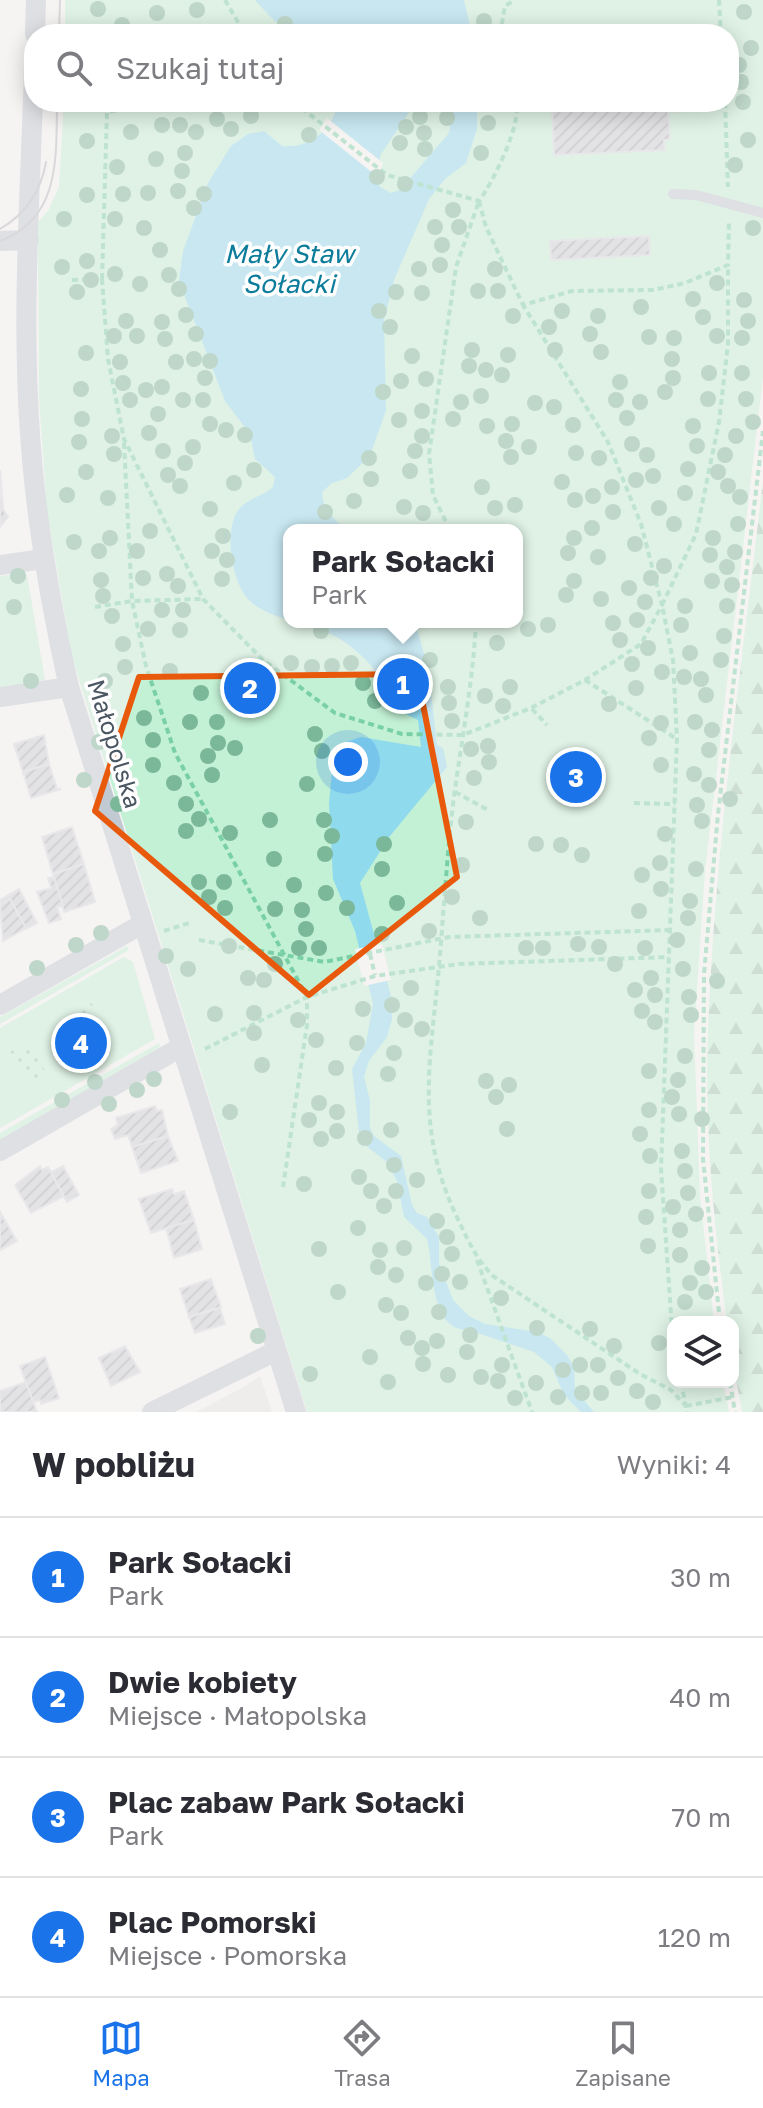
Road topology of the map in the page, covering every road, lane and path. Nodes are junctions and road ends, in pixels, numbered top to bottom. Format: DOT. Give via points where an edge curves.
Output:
graph roads {
  1 [pos="36,0"];
  2 [pos="225,0"];
  3 [pos="515,0"];
  4 [pos="719,0"];
  5 [pos="35,24"];
  6 [pos="239,24"];
  7 [pos="502,24"];
  8 [pos="720,24"];
  9 [pos="33,112"];
  10 [pos="107,112"];
  11 [pos="308,112"];
  12 [pos="518,112"];
  13 [pos="725,112"];
  14 [pos="673,194"];
  15 [pos="479,201"];
  16 [pos="729,204"];
  17 [pos="763,213"];
  18 [pos="29,240"];
  19 [pos="0,241"];
  20 [pos="728,265"];
  21 [pos="102,279"];
  22 [pos="72,280"];
  23 [pos="523,305"];
  24 [pos="763,431"];
  25 [pos="124,439"];
  26 [pos="447,524"];
  27 [pos="43,559"];
  28 [pos="0,565"];
  29 [pos="203,599"];
  30 [pos="132,601"];
  31 [pos="662,605"];
  32 [pos="95,607"];
  33 [pos="476,628"];
  34 [pos="585,680"];
  35 [pos="69,687"];
  36 [pos="0,697"];
  37 [pos="531,708"];
  38 [pos="547,725"];
  39 [pos="463,735"];
  40 [pos="677,739"];
  41 [pos="455,792"];
  42 [pos="634,803"];
  43 [pos="676,804"];
  44 [pos="490,811"];
  45 [pos="142,924"];
  46 [pos="671,930"];
  47 [pos="440,938"];
  48 [pos="199,940"];
  49 [pos="370,954"];
  50 [pos="669,957"];
  51 [pos="288,958"];
  52 [pos="439,965"];
  53 [pos="375,976"];
  54 [pos="307,997"];
  55 [pos="0,1005"];
  56 [pos="183,1053"];
  57 [pos="0,1151"];
  58 [pos="283,1187"];
  59 [pos="476,1259"];
  60 [pos="671,1316"];
  61 [pos="719,1316"];
  62 [pos="276,1351"];
  63 [pos="682,1388"];
  64 [pos="731,1388"];
  65 [pos="733,1397"];
  66 [pos="686,1409"];
  67 [pos="152,1412"];
  68 [pos="296,1412"];
  69 [pos="532,1412"];
  70 [pos="735,1412"];
  1 -- 5 [label="street"];
  2 -- 6 [label="path"];
  3 -- 7 [label="path" via="505,6"];
  4 -- 8 [label="path"];
  9 -- 18 [label="street, Małopolska"];
  10 -- 21 [label="path"];
  11 -- 15 [label="path" via="387,175"];
  12 -- 15 [label="path" via="494,180"];
  13 -- 16 [label="path"];
  14 -- 16 [label="lane"];
  15 -- 23 [label="path"];
  15 -- 26 [label="path" via="456,267 429,454 433,495"];
  16 -- 17 [label="lane"];
  16 -- 20 [label="path"];
  18 -- 19 [label="street"];
  18 -- 27 [label="street, Małopolska" via="28,414"];
  20 -- 23 [label="path" via="653,290 572,291"];
  20 -- 31 [label="path" via="728,344 719,422 696,534"];
  21 -- 22 [label="path"];
  21 -- 25 [label="path" via="108,359"];
  23 -- 31 [label="path" via="608,442 641,524"];
  24 -- 61 [label="path" via="704,974 703,1159"];
  25 -- 29 [label="path"];
  25 -- 30 [label="path"];
  27 -- 28 [label="street"];
  27 -- 35 [label="street, Małopolska"];
  29 -- 30 [label="path"];
  29 -- 39 [label="path" via="244,644 317,702 355,721 402,734"];
  30 -- 32 [label="path"];
  30 -- 51 [label="path" via="146,666 175,753"];
  31 -- 34 [label="path" via="641,644"];
  31 -- 40 [label="path" via="673,660"];
  33 -- 39 [label="path"];
  34 -- 37 [label="path"];
  34 -- 40 [label="path"];
  35 -- 36 [label="street"];
  35 -- 45 [label="street, Małopolska"];
  37 -- 38 [label="path"];
  37 -- 39 [label="path"];
  39 -- 41 [label="path"];
  40 -- 43 [label="path"];
  41 -- 44 [label="path"];
  41 -- 47 [label="path"];
  42 -- 43 [label="path"];
  43 -- 46 [label="path"];
  45 -- 55 [label="street"];
  45 -- 56 [label="street, Małopolska"];
  46 -- 47 [label="path"];
  46 -- 50 [label="path"];
  47 -- 49 [label="path"];
  47 -- 52 [label="path"];
  48 -- 51 [label="path"];
  49 -- 51 [label="path" via="324,962"];
  49 -- 53 [label="path"];
  50 -- 52 [label="path"];
  50 -- 60 [label="path" via="661,1169"];
  51 -- 54 [label="path"];
  52 -- 53 [label="path"];
  52 -- 59 [label="path" via="428,1054 428,1126 447,1196"];
  53 -- 54 [label="path"];
  54 -- 56 [label="path"];
  54 -- 58 [label="path"];
  56 -- 57 [label="street"];
  56 -- 62 [label="street, Małopolska"];
  59 -- 66 [label="path" via="507,1288 671,1390"];
  59 -- 69 [label="path"];
  62 -- 67 [label="street"];
  62 -- 68 [label="street, Małopolska"];
  63 -- 66 [label="path"];
  64 -- 65 [label="path"];
  65 -- 66 [label="path"];
  65 -- 70 [label="path"];
}
